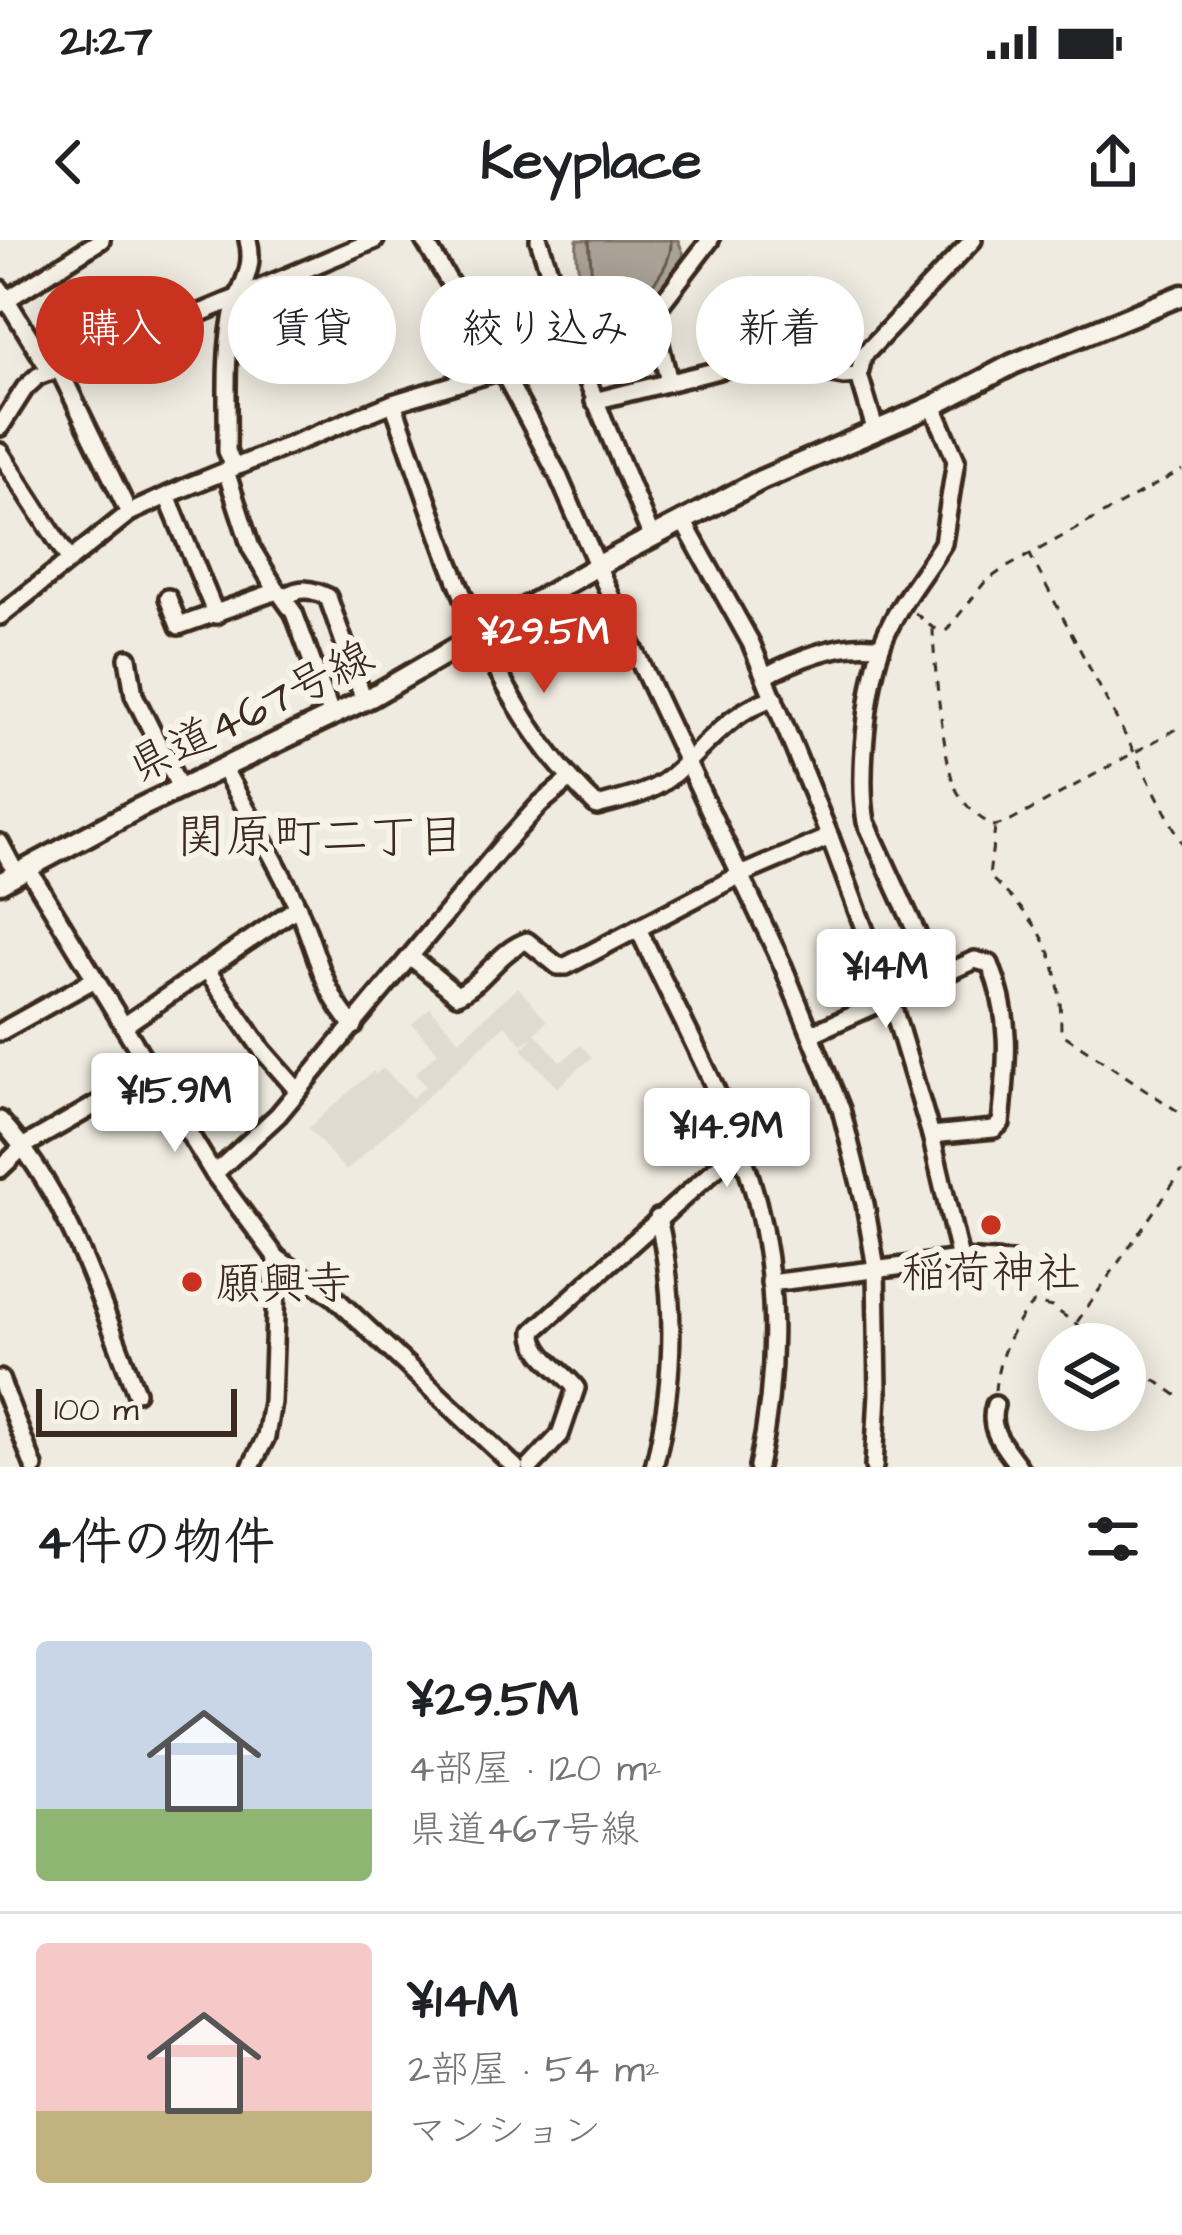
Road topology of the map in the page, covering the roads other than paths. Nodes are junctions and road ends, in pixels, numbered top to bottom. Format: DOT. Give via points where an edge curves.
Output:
graph roads {
  1 [pos="100,240"];
  2 [pos="248,240"];
  3 [pos="375,240"];
  4 [pos="424,240"];
  5 [pos="539,240"];
  6 [pos="710,240"];
  7 [pos="973,240"];
  8 [pos="248,276"];
  9 [pos="290,276"];
  10 [pos="446,276"];
  11 [pos="551,276"];
  12 [pos="672,288"];
  13 [pos="1182,295"];
  14 [pos="2,298"];
  15 [pos="36,344"];
  16 [pos="864,362"];
  17 [pos="36,382"];
  18 [pos="62,384"];
  19 [pos="230,384"];
  20 [pos="452,384"];
  21 [pos="509,384"];
  22 [pos="588,384"];
  23 [pos="661,384"];
  24 [pos="862,384"];
  25 [pos="594,401"];
  26 [pos="393,403"];
  27 [pos="933,406"];
  28 [pos="0,427"];
  29 [pos="877,432"];
  30 [pos="0,452"];
  31 [pos="230,469"];
  32 [pos="167,496"];
  33 [pos="129,513"];
  34 [pos="683,521"];
  35 [pos="652,538"];
  36 [pos="69,560"];
  37 [pos="599,565"];
  38 [pos="281,594"];
  39 [pos="168,598"];
  40 [pos="0,616"];
  41 [pos="215,616"];
  42 [pos="479,637"];
  43 [pos="881,647"];
  44 [pos="128,658"];
  45 [pos="765,676"];
  46 [pos="774,698"];
  47 [pos="364,700"];
  48 [pos="332,716"];
  49 [pos="687,760"];
  50 [pos="224,767"];
  51 [pos="569,780"];
  52 [pos="180,788"];
  53 [pos="830,837"];
  54 [pos="0,843"];
  55 [pos="14,874"];
  56 [pos="740,875"];
  57 [pos="298,908"];
  58 [pos="638,928"];
  59 [pos="411,958"];
  60 [pos="206,969"];
  61 [pos="937,977"];
  62 [pos="94,979"];
  63 [pos="891,1001"];
  64 [pos="125,1025"];
  65 [pos="354,1026"];
  66 [pos="0,1031"];
  67 [pos="812,1034"];
  68 [pos="154,1071"];
  69 [pos="298,1091"];
  70 [pos="0,1120"];
  71 [pos="931,1135"];
  72 [pos="24,1146"];
  73 [pos="740,1147"];
  74 [pos="0,1168"];
  75 [pos="214,1174"];
  76 [pos="658,1218"];
  77 [pos="277,1258"];
  78 [pos="960,1259"];
  79 [pos="1011,1262"];
  80 [pos="876,1268"];
  81 [pos="770,1283"];
  82 [pos="0,1379"];
  83 [pos="136,1392"];
  84 [pos="993,1412"];
  85 [pos="34,1467"];
  86 [pos="251,1467"];
  87 [pos="515,1467"];
  88 [pos="530,1467"];
  89 [pos="653,1467"];
  90 [pos="758,1467"];
  91 [pos="874,1467"];
  92 [pos="1018,1467"];
  1 -- 14 [label="street"];
  2 -- 8 [label="street"];
  3 -- 9 [label="street"];
  4 -- 10 [label="street"];
  5 -- 11 [label="street"];
  6 -- 12 [label="street"];
  7 -- 16 [label="street"];
  13 -- 27 [label="main road, 県道467号線"];
  14 -- 15 [label="street"];
  17 -- 28 [label="street"];
  18 -- 33 [label="street"];
  19 -- 31 [label="street"];
  20 -- 26 [label="street"];
  21 -- 37 [label="street"];
  22 -- 25 [label="street"];
  23 -- 25 [label="street"];
  24 -- 29 [label="street"];
  25 -- 35 [label="street"];
  26 -- 31 [label="street"];
  26 -- 42 [label="street"];
  27 -- 29 [label="main road, 県道467号線"];
  27 -- 43 [label="street" via="953,449 943,543"];
  29 -- 34 [label="main road, 県道467号線"];
  30 -- 36 [label="street"];
  31 -- 32 [label="street"];
  31 -- 38 [label="street" via="251,548"];
  32 -- 33 [label="street"];
  32 -- 41 [label="street"];
  33 -- 36 [label="street"];
  34 -- 35 [label="main road, 県道467号線"];
  34 -- 45 [label="street"];
  35 -- 37 [label="main road, 県道467号線"];
  36 -- 40 [label="street"];
  37 -- 42 [label="main road, 県道467号線"];
  37 -- 49 [label="street"];
  38 -- 41 [label="street"];
  38 -- 47 [label="street" via="312,589 328,597"];
  38 -- 48 [label="street"];
  39 -- 41 [label="street" via="179,626"];
  42 -- 47 [label="main road, 県道467号線"];
  42 -- 51 [label="street"];
  43 -- 45 [label="street" via="794,660"];
  43 -- 61 [label="street" via="865,753 866,822"];
  44 -- 52 [label="street" via="134,695"];
  45 -- 46 [label="street"];
  46 -- 49 [label="street" via="737,714"];
  46 -- 53 [label="street"];
  47 -- 48 [label="main road, 県道467号線"];
  48 -- 50 [label="main road, 県道467号線"];
  49 -- 51 [label="street" via="641,794 598,806"];
  49 -- 56 [label="street"];
  50 -- 52 [label="main road, 県道467号線"];
  50 -- 57 [label="street"];
  51 -- 59 [label="street" via="502,846"];
  52 -- 55 [label="main road, 県道467号線"];
  53 -- 56 [label="street"];
  53 -- 63 [label="street"];
  54 -- 55 [label="street"];
  55 -- 62 [label="street"];
  56 -- 58 [label="street"];
  56 -- 67 [label="street"];
  57 -- 60 [label="street"];
  57 -- 65 [label="street" via="326,983"];
  58 -- 59 [label="street" via="566,966 534,944 518,943 457,994"];
  58 -- 73 [label="street"];
  59 -- 65 [label="street"];
  60 -- 64 [label="street"];
  60 -- 69 [label="street"];
  61 -- 63 [label="street"];
  61 -- 71 [label="street" via="975,960 990,964 1009,1031 1001,1123"];
  62 -- 64 [label="street"];
  62 -- 66 [label="street"];
  63 -- 67 [label="street"];
  63 -- 71 [label="street"];
  64 -- 68 [label="street"];
  65 -- 69 [label="street"];
  67 -- 80 [label="street" via="849,1139"];
  68 -- 72 [label="street"];
  68 -- 75 [label="street"];
  69 -- 75 [label="street"];
  70 -- 72 [label="street"];
  71 -- 78 [label="street"];
  72 -- 74 [label="street"];
  72 -- 83 [label="street" via="75,1237"];
  73 -- 76 [label="street"];
  73 -- 81 [label="street"];
  75 -- 77 [label="street"];
  76 -- 88 [label="street" via="534,1331 537,1349 576,1388 560,1435"];
  76 -- 89 [label="street" via="670,1372"];
  77 -- 86 [label="street" via="272,1402"];
  77 -- 87 [label="street" via="333,1296"];
  78 -- 79 [label="street"];
  78 -- 80 [label="street"];
  80 -- 81 [label="street"];
  80 -- 91 [label="street"];
  81 -- 90 [label="street" via="772,1385"];
  82 -- 85 [label="street"];
  84 -- 92 [label="street"];
}
